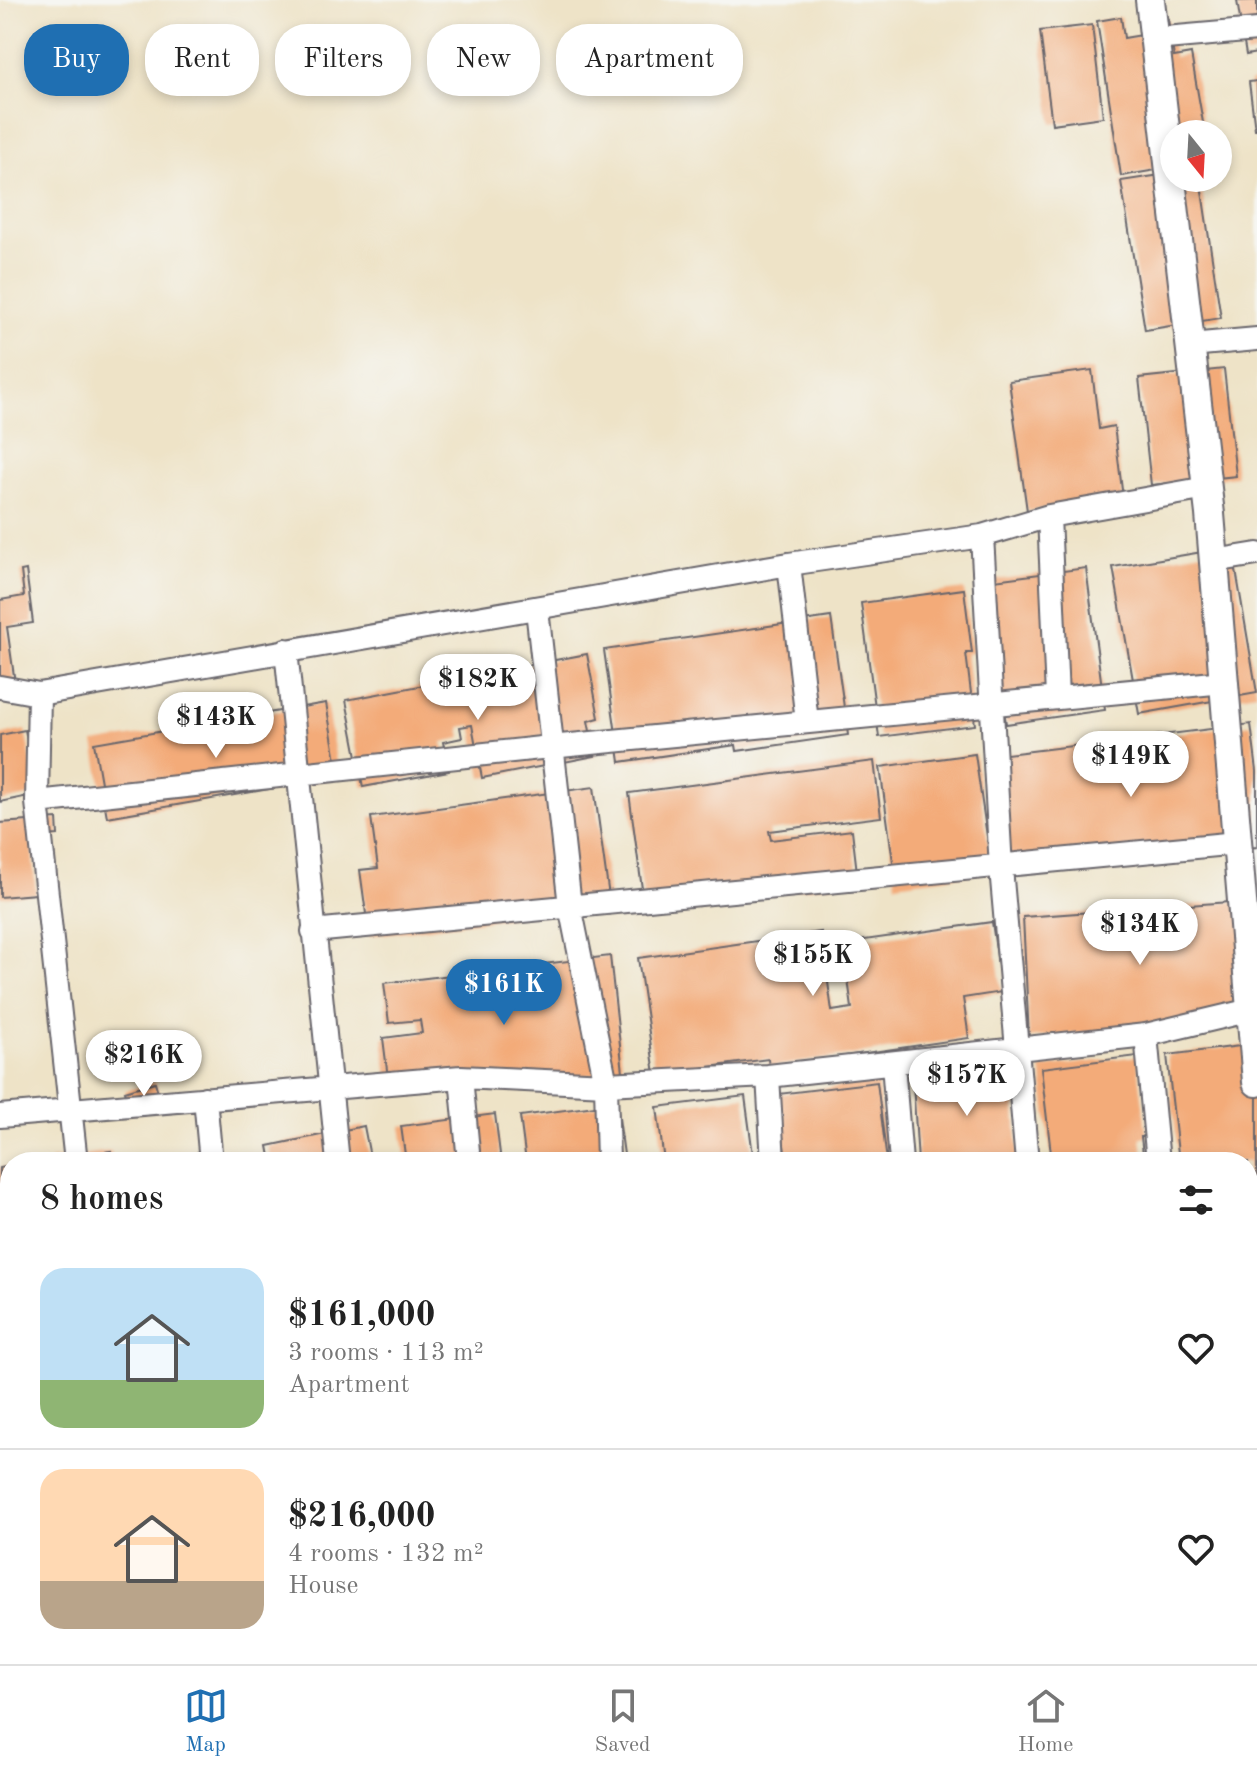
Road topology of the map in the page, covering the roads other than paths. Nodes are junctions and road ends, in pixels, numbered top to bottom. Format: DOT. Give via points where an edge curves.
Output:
graph roads {
  1 [pos="1150,0"];
  2 [pos="1257,30"];
  3 [pos="1154,39"];
  4 [pos="1257,339"];
  5 [pos="1190,345"];
  6 [pos="1207,488"];
  7 [pos="1049,516"];
  8 [pos="982,536"];
  9 [pos="1257,554"];
  10 [pos="1214,561"];
  11 [pos="789,564"];
  12 [pos="537,609"];
  13 [pos="286,650"];
  14 [pos="1224,682"];
  15 [pos="0,687"];
  16 [pos="39,694"];
  17 [pos="1057,697"];
  18 [pos="990,707"];
  19 [pos="807,722"];
  20 [pos="550,747"];
  21 [pos="298,775"];
  22 [pos="37,802"];
  23 [pos="1237,843"];
  24 [pos="1001,868"];
  25 [pos="570,906"];
  26 [pos="313,931"];
  27 [pos="1251,1010"];
  28 [pos="1146,1035"];
  29 [pos="1016,1049"];
  30 [pos="893,1064"];
  31 [pos="768,1076"];
  32 [pos="461,1077"];
  33 [pos="1257,1082"];
  34 [pos="606,1084"];
  35 [pos="330,1091"];
  36 [pos="205,1098"];
  37 [pos="71,1110"];
  38 [pos="0,1116"];
  39 [pos="75,1152"];
  40 [pos="210,1152"];
  41 [pos="337,1152"];
  42 [pos="468,1152"];
  43 [pos="608,1152"];
  44 [pos="772,1152"];
  45 [pos="900,1152"];
  46 [pos="1026,1152"];
  47 [pos="1157,1152"];
  1 -- 3 [label="street"];
  2 -- 3 [label="street"];
  3 -- 5 [label="street"];
  4 -- 5 [label="street"];
  5 -- 6 [label="street"];
  6 -- 7 [label="street"];
  6 -- 10 [label="street"];
  7 -- 8 [label="street"];
  7 -- 17 [label="street"];
  8 -- 11 [label="street"];
  8 -- 18 [label="street"];
  9 -- 10 [label="street"];
  10 -- 14 [label="street"];
  11 -- 12 [label="street"];
  11 -- 19 [label="street"];
  12 -- 13 [label="street"];
  12 -- 20 [label="street"];
  13 -- 16 [label="street"];
  13 -- 21 [label="street"];
  14 -- 17 [label="street"];
  14 -- 23 [label="street"];
  15 -- 16 [label="street"];
  16 -- 22 [label="street"];
  17 -- 18 [label="street"];
  18 -- 19 [label="street"];
  18 -- 24 [label="street"];
  19 -- 20 [label="street"];
  20 -- 21 [label="street"];
  20 -- 25 [label="street"];
  21 -- 22 [label="street"];
  21 -- 26 [label="street"];
  22 -- 37 [label="street"];
  23 -- 24 [label="street"];
  23 -- 27 [label="street"];
  24 -- 25 [label="street"];
  24 -- 29 [label="street"];
  25 -- 26 [label="street"];
  25 -- 34 [label="street"];
  26 -- 35 [label="street"];
  27 -- 28 [label="street"];
  27 -- 33 [label="street"];
  28 -- 29 [label="street"];
  28 -- 47 [label="street"];
  29 -- 30 [label="street"];
  29 -- 46 [label="street"];
  30 -- 31 [label="street"];
  30 -- 45 [label="street"];
  31 -- 34 [label="street"];
  31 -- 44 [label="street"];
  32 -- 34 [label="street"];
  32 -- 35 [label="street"];
  32 -- 42 [label="street"];
  34 -- 43 [label="street"];
  35 -- 36 [label="street"];
  35 -- 41 [label="street"];
  36 -- 37 [label="street"];
  36 -- 40 [label="street"];
  37 -- 38 [label="street"];
  37 -- 39 [label="street"];
}
